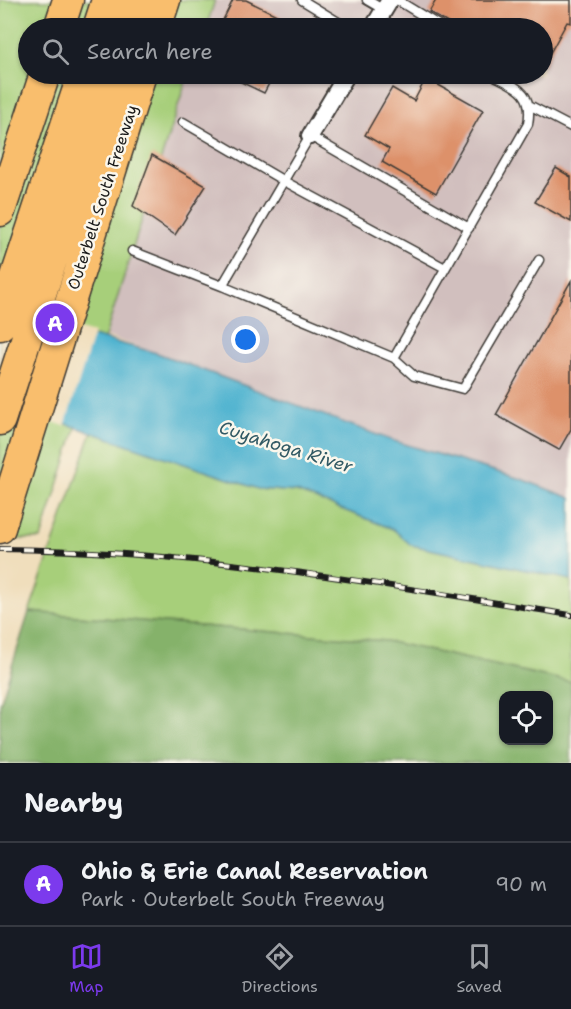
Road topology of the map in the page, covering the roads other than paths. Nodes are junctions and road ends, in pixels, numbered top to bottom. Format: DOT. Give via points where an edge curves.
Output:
graph roads {
  1 [pos="68,0"];
  2 [pos="107,0"];
  3 [pos="135,0"];
  4 [pos="165,0"];
  5 [pos="302,0"];
  6 [pos="367,0"];
  7 [pos="390,3"];
  8 [pos="62,18"];
  9 [pos="101,18"];
  10 [pos="129,18"];
  11 [pos="159,18"];
  12 [pos="332,18"];
  13 [pos="381,18"];
  14 [pos="422,18"];
  15 [pos="42,84"];
  16 [pos="80,84"];
  17 [pos="109,84"];
  18 [pos="138,84"];
  19 [pos="341,84"];
  20 [pos="510,84"];
  21 [pos="531,106"];
  22 [pos="183,122"];
  23 [pos="571,128"];
  24 [pos="310,136"];
  25 [pos="284,181"];
  26 [pos="0,211"];
  27 [pos="469,228"];
  28 [pos="132,251"];
  29 [pos="539,260"];
  30 [pos="446,268"];
  31 [pos="222,285"];
  32 [pos="0,325"];
  33 [pos="394,358"];
  34 [pos="0,420"];
  35 [pos="0,528"];
  1 -- 8 [label="highway"];
  2 -- 9 [label="highway"];
  3 -- 10 [label="highway"];
  4 -- 11 [label="highway"];
  5 -- 12 [label="lane"];
  6 -- 7 [label="lane"];
  7 -- 13 [label="street"];
  7 -- 14 [label="lane"];
  15 -- 26 [label="highway"];
  16 -- 32 [label="highway"];
  17 -- 34 [label="highway"];
  18 -- 35 [label="highway, Outerbelt South Freeway"];
  19 -- 24 [label="street"];
  20 -- 21 [label="lane" via="518,88"];
  21 -- 23 [label="lane"];
  21 -- 27 [label="lane" via="528,124"];
  22 -- 25 [label="lane"];
  24 -- 25 [label="lane"];
  24 -- 27 [label="lane"];
  25 -- 30 [label="lane"];
  25 -- 31 [label="lane"];
  27 -- 30 [label="lane"];
  28 -- 31 [label="lane"];
  29 -- 33 [label="lane" via="463,389 414,376"];
  30 -- 33 [label="lane"];
  31 -- 33 [label="lane"];
}
